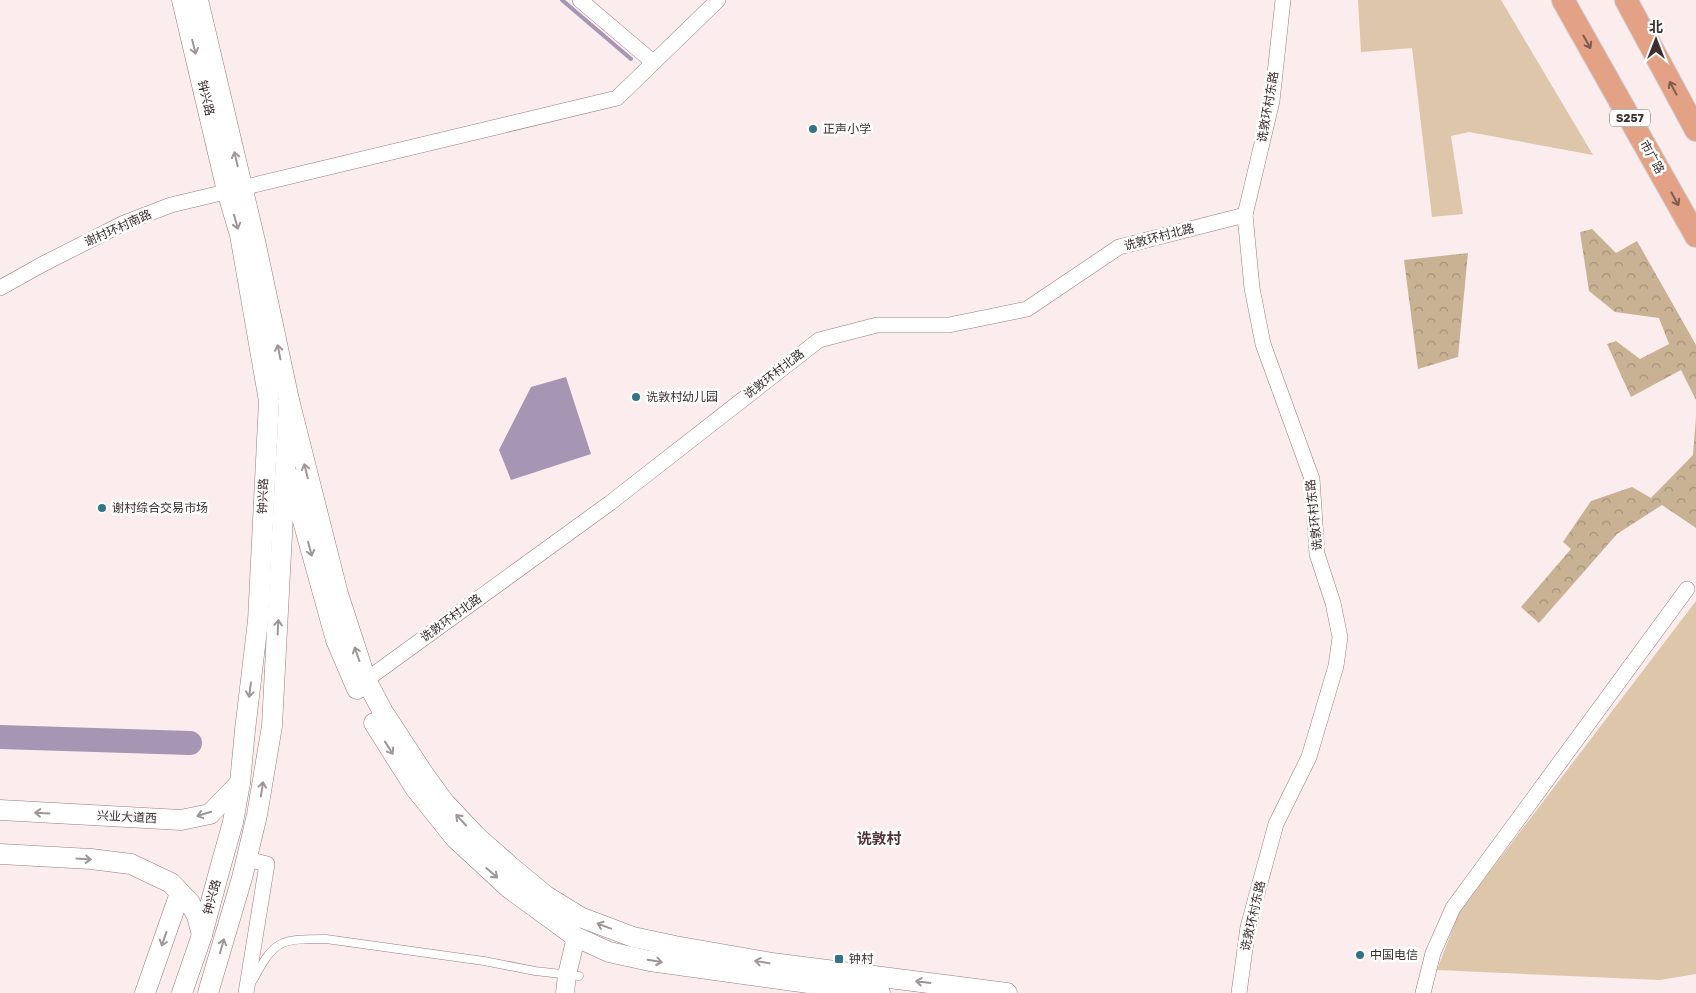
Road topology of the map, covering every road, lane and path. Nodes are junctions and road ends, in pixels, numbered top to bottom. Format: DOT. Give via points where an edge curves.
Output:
graph roads {
  1 [pos="182,0"];
  2 [pos="198,0"];
  3 [pos="580,0"];
  4 [pos="718,0"];
  5 [pos="1283,0"];
  6 [pos="1563,0"];
  7 [pos="1626,0"];
  8 [pos="653,62"];
  9 [pos="1696,130"];
  10 [pos="235,189"];
  11 [pos="1246,215"];
  12 [pos="1696,236"];
  13 [pos="0,288"];
  14 [pos="288,400"];
  15 [pos="269,401"];
  16 [pos="286,460"];
  17 [pos="301,518"];
  18 [pos="262,519"];
  19 [pos="1687,589"];
  20 [pos="366,680"];
  21 [pos="240,783"];
  22 [pos="0,810"];
  23 [pos="0,854"];
  24 [pos="246,860"];
  25 [pos="180,893"];
  26 [pos="580,917"];
  27 [pos="202,935"];
  28 [pos="576,937"];
  29 [pos="575,981"];
  30 [pos="145,993"];
  31 [pos="182,993"];
  32 [pos="208,993"];
  33 [pos="246,993"];
  34 [pos="565,993"];
  35 [pos="880,993"];
  36 [pos="1007,993"];
  37 [pos="1239,993"];
  38 [pos="1423,993"];
  1 -- 10 [label="main road, 钟兴路, one-way"];
  10 -- 2 [label="main road, 钟兴路, one-way"];
  3 -- 8 [label="street"];
  4 -- 8 [label="street, 谢村环村南路"];
  5 -- 11 [label="street, 诜敦环村东路" via="1272,102"];
  6 -- 12 [label="main road, 市广路 / S257, one-way"];
  9 -- 7 [label="main road, one-way"];
  8 -- 10 [label="street, 谢村环村南路" via="617,98"];
  10 -- 13 [label="street, 谢村环村南路" via="171,205 124,222"];
  14 -- 10 [label="main road, 钟兴路, one-way"];
  10 -- 15 [label="main road, 钟兴路, one-way"];
  11 -- 20 [label="street, 诜敦环村北路" via="1119,247 1027,309 949,325 877,325 819,340 610,504"];
  11 -- 37 [label="street, 诜敦环村东路" via="1252,288 1263,344 1312,480 1318,554 1340,637 1336,666 1309,757 1276,824 1248,927"];
  14 -- 16 [label="main road, 钟兴路"];
  17 -- 14 [label="main road, one-way"];
  15 -- 16 [label="main road"];
  15 -- 18 [label="main road, 钟兴路"];
  16 -- 17 [label="main road, 钟兴路"];
  17 -- 18 [label="main road"];
  20 -- 17 [label="main road, one-way" via="338,594"];
  24 -- 17 [label="main road, 钟兴路, one-way" via="272,726"];
  17 -- 28 [label="main road, one-way" via="336,640 349,671 378,730 415,788 478,862"];
  18 -- 21 [label="main road, 钟兴路, one-way" via="258,621"];
  19 -- 38 [label="street" via="1453,908 1433,953"];
  26 -- 20 [label="main road, one-way" via="546,896 511,868 444,802 383,712"];
  21 -- 22 [label="main road, 兴业大道西, one-way" via="210,814 181,820"];
  21 -- 27 [label="main road, 钟兴路" via="233,822"];
  23 -- 25 [label="main road, one-way" via="131,864 171,883"];
  32 -- 24 [label="main road, 钟兴路, one-way"];
  24 -- 33 [label="street" via="267,864"];
  25 -- 27 [label="main road" via="197,916"];
  25 -- 30 [label="main road, one-way"];
  26 -- 28 [label="street"];
  36 -- 26 [label="main road, one-way" via="772,963 676,946 632,936"];
  27 -- 31 [label="main road, 钟兴路"];
  28 -- 29 [label="street"];
  28 -- 35 [label="main road, one-way" via="609,952 650,960"];
  29 -- 33 [label="lane" via="484,961 326,939 288,940 264,958"];
  29 -- 34 [label="street"];
}
